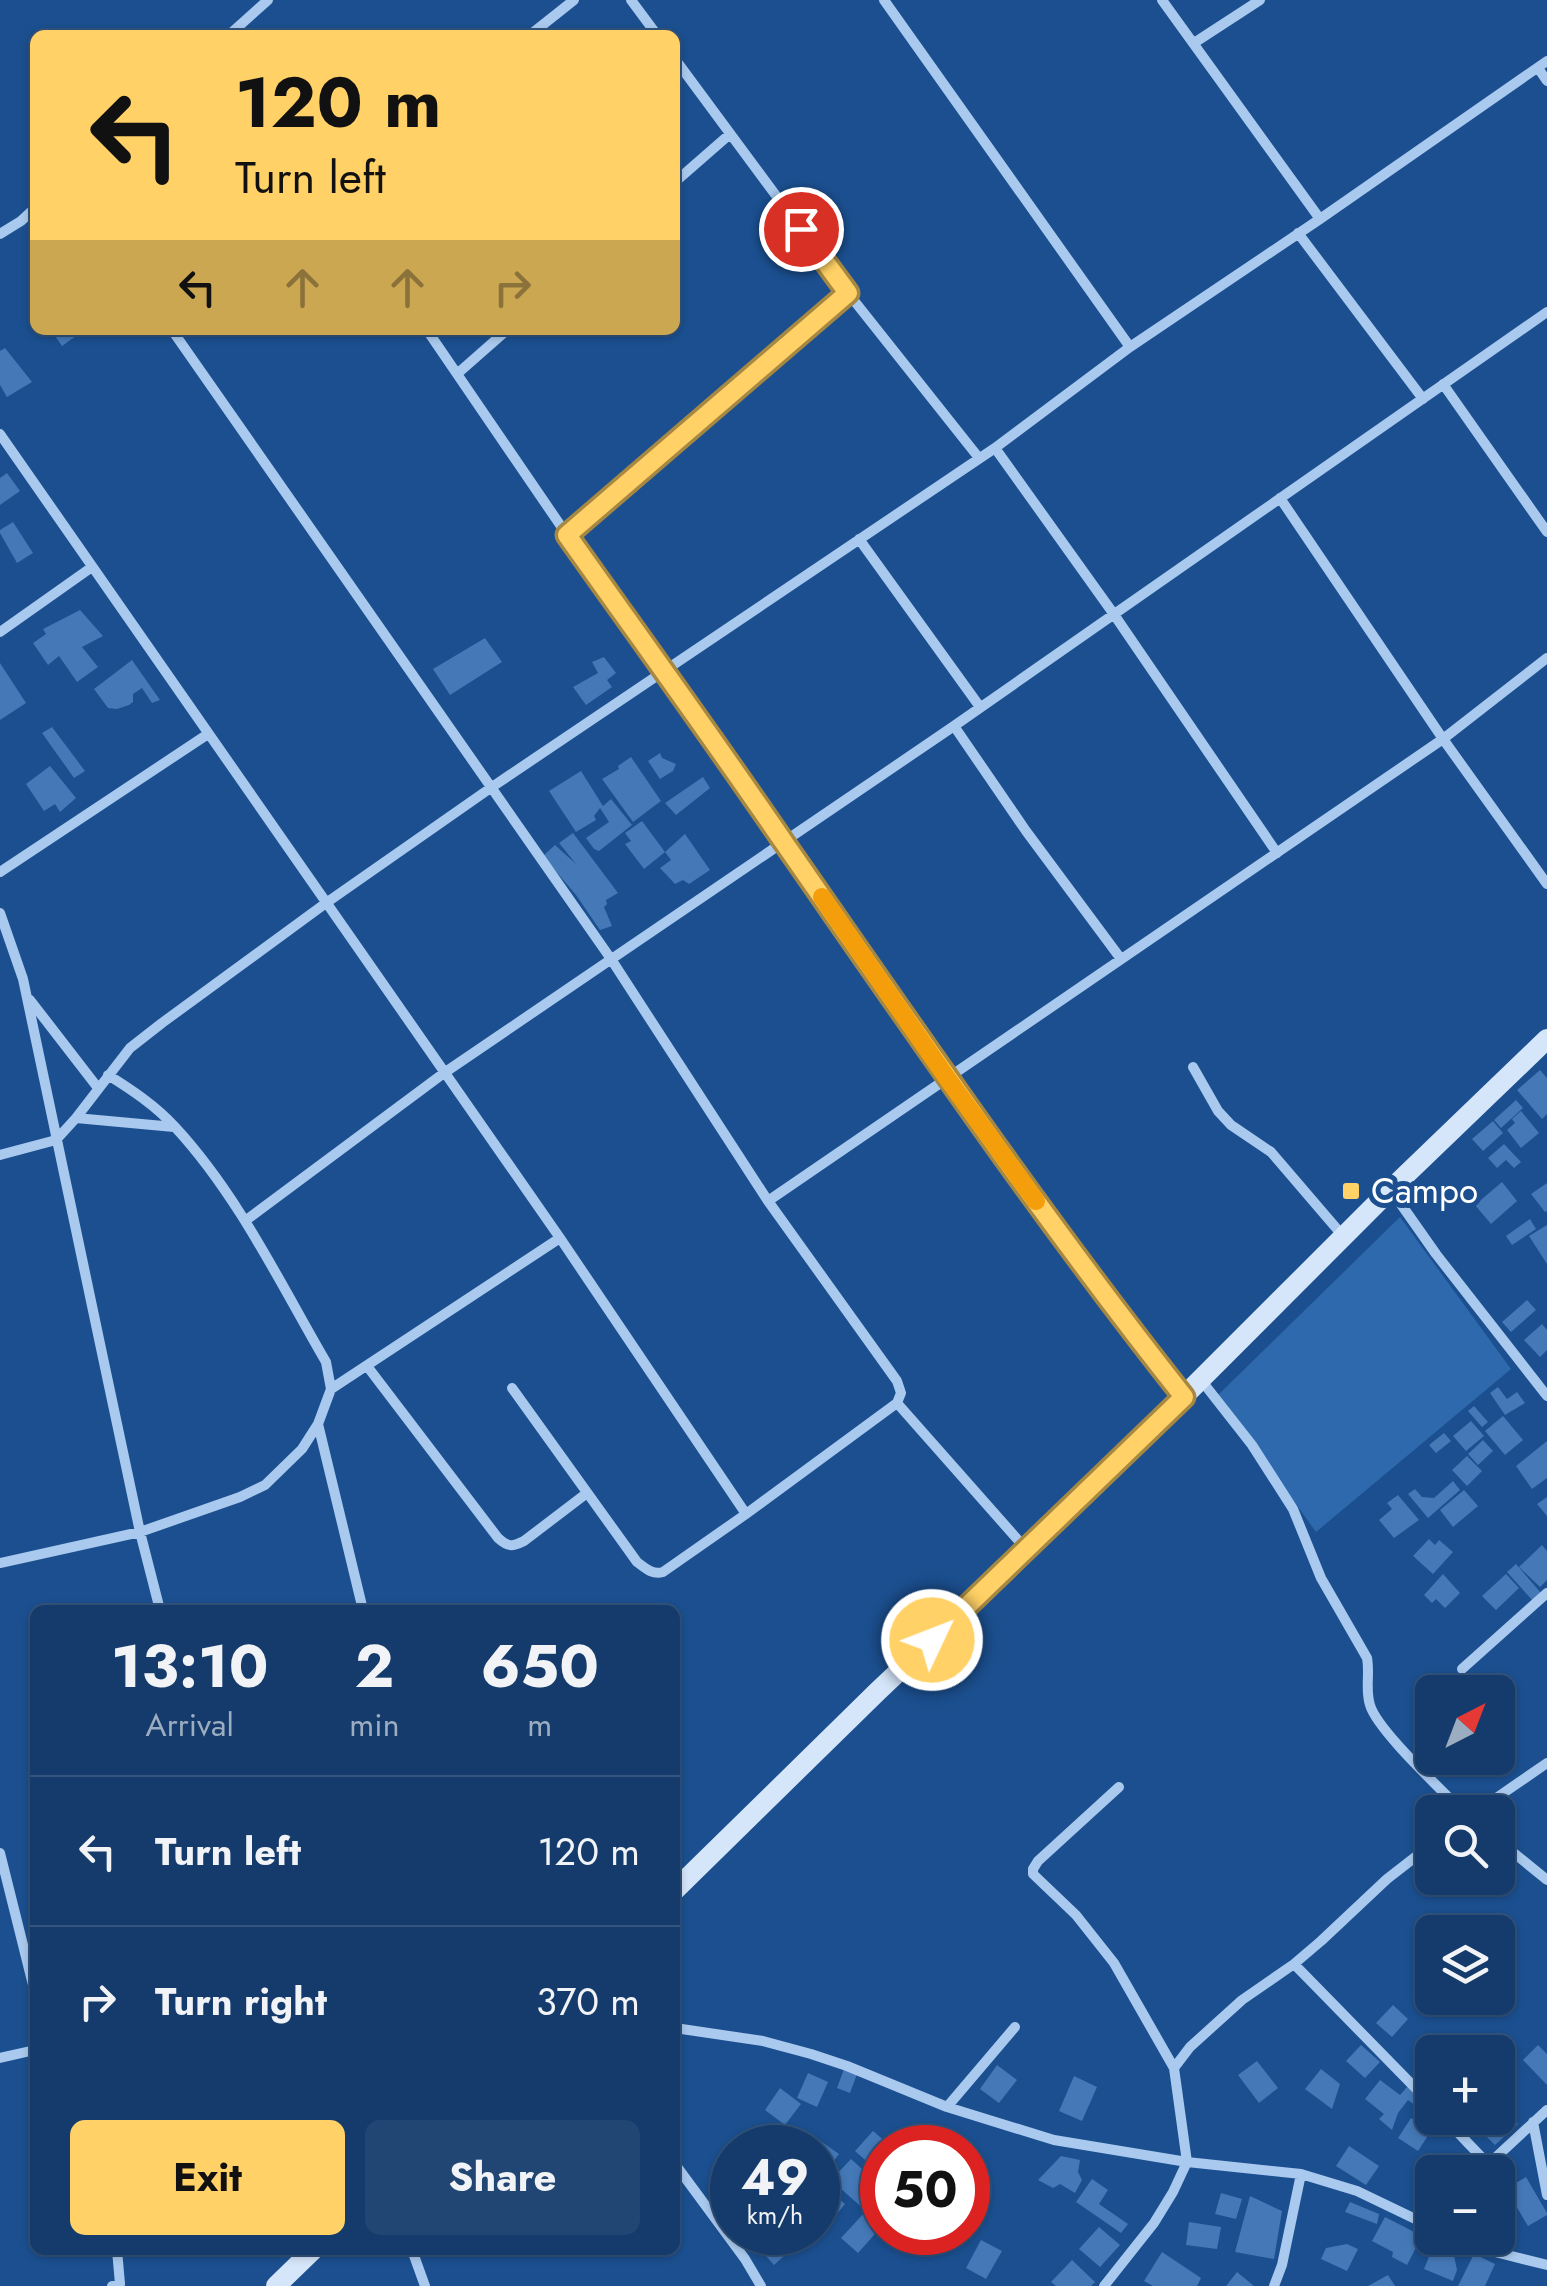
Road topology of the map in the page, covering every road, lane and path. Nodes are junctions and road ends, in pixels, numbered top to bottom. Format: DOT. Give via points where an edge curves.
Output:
graph roads {
  1 [pos="268,0"];
  2 [pos="574,0"];
  3 [pos="631,0"];
  4 [pos="884,0"];
  5 [pos="1162,0"];
  6 [pos="1260,0"];
  7 [pos="235,30"];
  8 [pos="536,30"];
  9 [pos="653,30"];
  10 [pos="1194,43"];
  11 [pos="1542,64"];
  12 [pos="680,67"];
  13 [pos="1547,81"];
  14 [pos="730,134"];
  15 [pos="680,178"];
  16 [pos="30,213"];
  17 [pos="1320,218"];
  18 [pos="1298,233"];
  19 [pos="0,234"];
  20 [pos="848,293"];
  21 [pos="1547,312"];
  22 [pos="175,335"];
  23 [pos="430,335"];
  24 [pos="501,335"];
  25 [pos="1130,347"];
  26 [pos="457,374"];
  27 [pos="1444,384"];
  28 [pos="1422,399"];
  29 [pos="0,434"];
  30 [pos="995,448"];
  31 [pos="979,458"];
  32 [pos="1280,498"];
  33 [pos="1547,532"];
  34 [pos="567,535"];
  35 [pos="859,539"];
  36 [pos="92,567"];
  37 [pos="1113,612"];
  38 [pos="0,632"];
  39 [pos="1547,658"];
  40 [pos="664,671"];
  41 [pos="980,707"];
  42 [pos="954,726"];
  43 [pos="208,734"];
  44 [pos="1443,740"];
  45 [pos="492,788"];
  46 [pos="783,841"];
  47 [pos="1276,853"];
  48 [pos="0,872"];
  49 [pos="1547,884"];
  50 [pos="326,903"];
  51 [pos="0,913"];
  52 [pos="14,952"];
  53 [pos="0,955"];
  54 [pos="1121,959"];
  55 [pos="611,960"];
  56 [pos="27,996"];
  57 [pos="1547,1039"];
  58 [pos="1193,1067"];
  59 [pos="444,1073"];
  60 [pos="108,1075"];
  61 [pos="947,1078"];
  62 [pos="98,1088"];
  63 [pos="76,1118"];
  64 [pos="175,1127"];
  65 [pos="56,1140"];
  66 [pos="0,1155"];
  67 [pos="1390,1190"];
  68 [pos="768,1201"];
  69 [pos="245,1221"];
  70 [pos="1343,1237"];
  71 [pos="560,1238"];
  72 [pos="367,1366"];
  73 [pos="1200,1380"];
  74 [pos="512,1388"];
  75 [pos="331,1389"];
  76 [pos="1547,1396"];
  77 [pos="1184,1397"];
  78 [pos="897,1403"];
  79 [pos="318,1424"];
  80 [pos="587,1492"];
  81 [pos="746,1514"];
  82 [pos="140,1532"];
  83 [pos="1027,1549"];
  84 [pos="0,1563"];
  85 [pos="1547,1593"];
  86 [pos="159,1605"];
  87 [pos="362,1605"];
  88 [pos="1462,1670"];
  89 [pos="1547,1763"];
  90 [pos="1118,1786"];
  91 [pos="1447,1795"];
  92 [pos="1501,1795"];
  93 [pos="0,1853"];
  94 [pos="1515,1854"];
  95 [pos="1415,1857"];
  96 [pos="1547,1880"];
  97 [pos="680,1885"];
  98 [pos="1294,1964"];
  99 [pos="30,1973"];
  100 [pos="1014,2028"];
  101 [pos="680,2029"];
  102 [pos="30,2051"];
  103 [pos="0,2058"];
  104 [pos="1174,2068"];
  105 [pos="1415,2088"];
  106 [pos="946,2107"];
  107 [pos="1547,2110"];
  108 [pos="1534,2122"];
  109 [pos="1458,2135"];
  110 [pos="1474,2155"];
  111 [pos="1498,2155"];
  112 [pos="1186,2162"];
  113 [pos="680,2171"];
  114 [pos="1302,2174"];
  115 [pos="1547,2194"];
  116 [pos="1415,2217"];
  117 [pos="117,2255"];
  118 [pos="308,2255"];
  119 [pos="414,2255"];
  120 [pos="1508,2255"];
  121 [pos="1547,2265"];
  122 [pos="118,2286"];
  123 [pos="276,2286"];
  124 [pos="425,2286"];
  125 [pos="761,2286"];
  126 [pos="1104,2286"];
  127 [pos="1274,2286"];
  1 -- 7 [label="street"];
  2 -- 8 [label="street"];
  3 -- 9 [label="street"];
  4 -- 25 [label="street"];
  5 -- 10 [label="street"];
  6 -- 10 [label="street"];
  10 -- 17 [label="street"];
  11 -- 13 [label="street"];
  11 -- 17 [label="street"];
  12 -- 14 [label="street"];
  14 -- 15 [label="street"];
  14 -- 20 [label="street"];
  16 -- 19 [label="street"];
  17 -- 18 [label="street"];
  18 -- 25 [label="street"];
  18 -- 28 [label="street"];
  20 -- 31 [label="street"];
  20 -- 34 [label="street"];
  21 -- 27 [label="street"];
  22 -- 45 [label="street"];
  23 -- 26 [label="street"];
  24 -- 26 [label="street"];
  25 -- 30 [label="street"];
  26 -- 34 [label="street"];
  27 -- 28 [label="street"];
  27 -- 33 [label="street"];
  28 -- 32 [label="street"];
  29 -- 36 [label="street"];
  30 -- 31 [label="street"];
  30 -- 37 [label="street"];
  31 -- 35 [label="street"];
  32 -- 37 [label="street"];
  32 -- 44 [label="street"];
  34 -- 40 [label="street"];
  35 -- 40 [label="street"];
  35 -- 41 [label="street"];
  36 -- 38 [label="street"];
  36 -- 43 [label="street"];
  37 -- 41 [label="street"];
  37 -- 47 [label="street"];
  39 -- 44 [label="street"];
  40 -- 45 [label="street"];
  40 -- 46 [label="street"];
  41 -- 42 [label="street"];
  42 -- 46 [label="street"];
  42 -- 54 [label="street"];
  43 -- 48 [label="street"];
  43 -- 50 [label="street"];
  44 -- 47 [label="street"];
  44 -- 49 [label="street"];
  45 -- 50 [label="street"];
  45 -- 55 [label="street"];
  46 -- 55 [label="street"];
  46 -- 61 [label="street"];
  47 -- 54 [label="street"];
  50 -- 59 [label="street"];
  50 -- 60 [label="street" via="162,1022"];
  51 -- 52 [label="street"];
  52 -- 53 [label="street"];
  52 -- 56 [label="street"];
  54 -- 61 [label="street"];
  55 -- 59 [label="street"];
  55 -- 68 [label="street"];
  56 -- 62 [label="street"];
  56 -- 65 [label="street"];
  57 -- 67 [label="main road"];
  58 -- 70 [label="street" via="1218,1111 1271,1152"];
  59 -- 69 [label="street"];
  59 -- 71 [label="street"];
  60 -- 62 [label="street"];
  60 -- 64 [label="street"];
  61 -- 68 [label="street"];
  61 -- 77 [label="street"];
  62 -- 63 [label="street"];
  63 -- 64 [label="street"];
  63 -- 65 [label="street"];
  64 -- 69 [label="street"];
  65 -- 66 [label="street"];
  65 -- 82 [label="street"];
  67 -- 70 [label="main road"];
  67 -- 76 [label="street"];
  68 -- 78 [label="street" via="897,1381"];
  69 -- 75 [label="street" via="326,1362"];
  70 -- 73 [label="main road"];
  71 -- 72 [label="street"];
  71 -- 81 [label="street"];
  72 -- 75 [label="street"];
  72 -- 80 [label="street" via="506,1546 524,1541"];
  73 -- 77 [label="main road"];
  73 -- 91 [label="street" via="1293,1509 1367,1658 1373,1714"];
  74 -- 80 [label="street"];
  75 -- 79 [label="street"];
  77 -- 83 [label="main road"];
  78 -- 81 [label="street"];
  78 -- 83 [label="street"];
  79 -- 82 [label="street" via="265,1485"];
  79 -- 87 [label="street"];
  80 -- 81 [label="street" via="637,1562 656,1574"];
  82 -- 84 [label="street"];
  82 -- 86 [label="street"];
  83 -- 97 [label="main road"];
  85 -- 88 [label="street"];
  89 -- 92 [label="street"];
  90 -- 104 [label="street" via="1038,1861 1033,1874 1114,1963"];
  93 -- 99 [label="street"];
  94 -- 96 [label="street"];
  95 -- 98 [label="street"];
  98 -- 104 [label="street" via="1242,2000"];
  98 -- 105 [label="street"];
  100 -- 106 [label="street"];
  101 -- 106 [label="street" via="811,2054"];
  102 -- 103 [label="street"];
  104 -- 112 [label="street"];
  106 -- 112 [label="street" via="1054,2140"];
  107 -- 108 [label="street"];
  108 -- 111 [label="street"];
  108 -- 115 [label="street"];
  109 -- 110 [label="street"];
  112 -- 114 [label="street"];
  112 -- 126 [label="street" via="1154,2223"];
  113 -- 125 [label="street"];
  114 -- 116 [label="street"];
  114 -- 127 [label="street"];
  117 -- 122 [label="street"];
  118 -- 123 [label="main road"];
  119 -- 124 [label="street"];
  120 -- 121 [label="street"];
}
